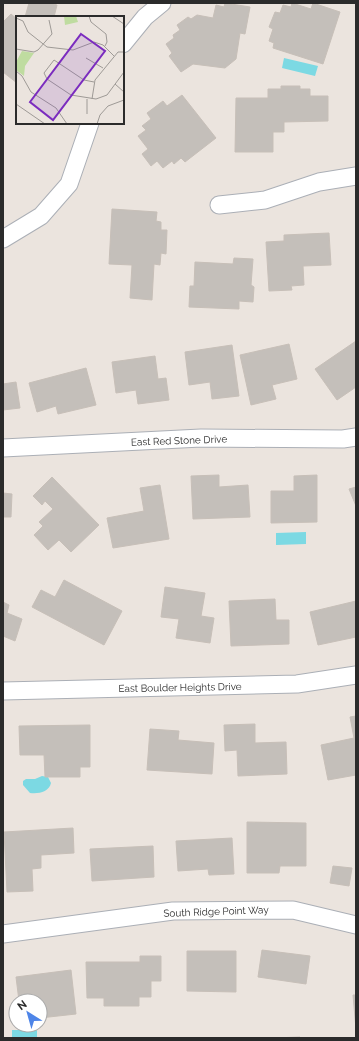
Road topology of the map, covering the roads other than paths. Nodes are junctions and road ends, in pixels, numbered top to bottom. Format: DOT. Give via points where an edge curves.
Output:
graph roads {
  1 [pos="162,3"];
  2 [pos="124,43"];
  3 [pos="90,124"];
  4 [pos="356,176"];
  5 [pos="219,205"];
  6 [pos="3,239"];
  7 [pos="356,437"];
  8 [pos="3,448"];
  9 [pos="356,676"];
  10 [pos="3,691"];
  11 [pos="356,925"];
  12 [pos="3,934"];
  1 -- 2 [label="street" via="145,17"];
  3 -- 6 [label="street" via="69,184 41,216"];
  4 -- 5 [label="street" via="319,182 266,200"];
  7 -- 8 [label="street, East Red Stone Drive" via="201,438"];
  9 -- 10 [label="street, East Boulder Heights Drive" via="297,684"];
  11 -- 12 [label="street, South Ridge Point Way" via="294,910 174,911"];
}
